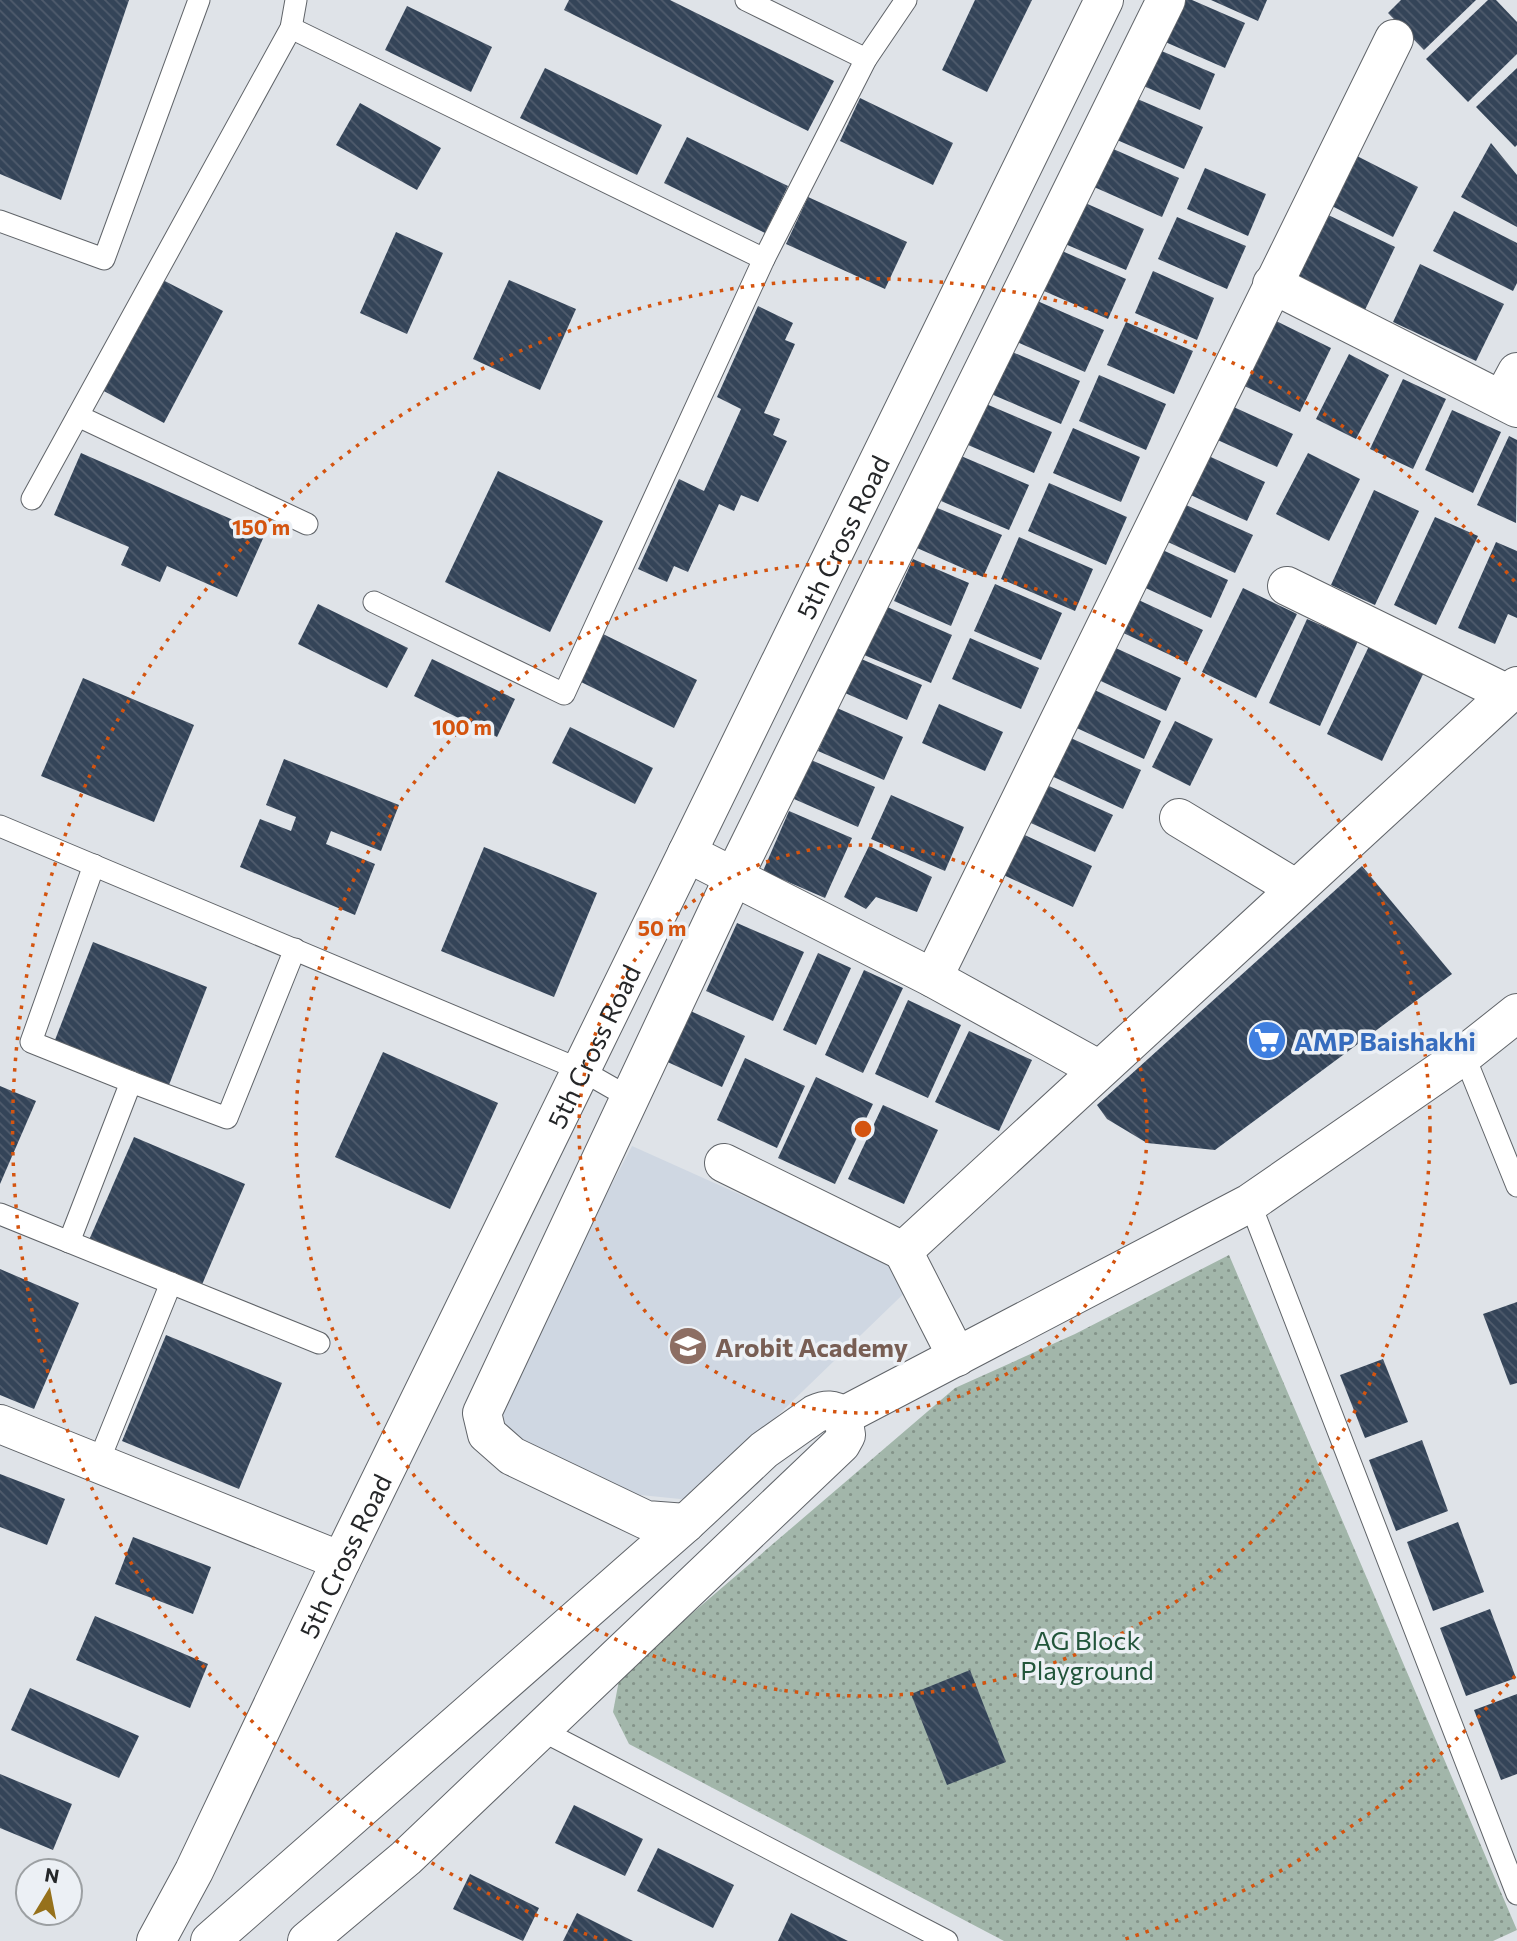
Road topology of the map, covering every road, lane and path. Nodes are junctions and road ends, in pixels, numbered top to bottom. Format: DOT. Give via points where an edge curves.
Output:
graph roads {
  1 [pos="199,0"];
  2 [pos="296,0"];
  3 [pos="746,0"];
  4 [pos="906,0"];
  5 [pos="1104,0"];
  6 [pos="1166,0"];
  7 [pos="770,5"];
  8 [pos="291,28"];
  9 [pos="1394,39"];
  10 [pos="866,59"];
  11 [pos="0,221"];
  12 [pos="764,259"];
  13 [pos="1272,284"];
  14 [pos="1512,393"];
  15 [pos="78,416"];
  16 [pos="32,499"];
  17 [pos="307,524"];
  18 [pos="1287,586"];
  19 [pos="374,602"];
  20 [pos="1513,690"];
  21 [pos="1179,818"];
  22 [pos="0,826"];
  23 [pos="687,853"];
  24 [pos="94,865"];
  25 [pos="734,876"];
  26 [pos="1295,888"];
  27 [pos="295,949"];
  28 [pos="933,978"];
  29 [pos="1517,1013"];
  30 [pos="1464,1055"];
  31 [pos="1098,1069"];
  32 [pos="581,1070"];
  33 [pos="131,1082"];
  34 [pos="630,1098"];
  35 [pos="724,1163"];
  36 [pos="1517,1186"];
  37 [pos="1250,1203"];
  38 [pos="0,1214"];
  39 [pos="69,1242"];
  40 [pos="902,1251"];
  41 [pos="171,1283"];
  42 [pos="319,1343"];
  43 [pos="957,1357"];
  44 [pos="842,1416"];
  45 [pos="0,1424"];
  46 [pos="98,1463"];
  47 [pos="686,1523"];
  48 [pos="341,1561"];
  49 [pos="541,1730"];
  50 [pos="1517,1894"];
  51 [pos="156,1941"];
  52 [pos="210,1941"];
  53 [pos="307,1941"];
  54 [pos="947,1941"];
  1 -- 11 [label="lane" via="104,259"];
  2 -- 8 [label="lane"];
  3 -- 7 [label="lane"];
  4 -- 10 [label="lane"];
  5 -- 23 [label="street, 5th Cross Road"];
  6 -- 25 [label="street, 5th Cross Road"];
  7 -- 10 [label="lane"];
  8 -- 12 [label="lane"];
  8 -- 15 [label="lane"];
  9 -- 13 [label="street"];
  10 -- 12 [label="lane"];
  12 -- 19 [label="lane" via="564,694"];
  13 -- 14 [label="street"];
  13 -- 28 [label="street"];
  15 -- 16 [label="lane"];
  15 -- 17 [label="lane"];
  18 -- 20 [label="street"];
  20 -- 26 [label="street"];
  21 -- 26 [label="street"];
  22 -- 24 [label="lane"];
  23 -- 25 [label="street"];
  23 -- 32 [label="street, 5th Cross Road"];
  24 -- 27 [label="lane"];
  24 -- 33 [label="lane" via="31,1042"];
  25 -- 28 [label="street"];
  25 -- 34 [label="street, 5th Cross Road"];
  26 -- 31 [label="street"];
  27 -- 32 [label="lane"];
  27 -- 33 [label="lane" via="227,1118"];
  28 -- 31 [label="street"];
  29 -- 30 [label="street"];
  30 -- 36 [label="lane"];
  30 -- 37 [label="street"];
  31 -- 40 [label="street"];
  32 -- 34 [label="lane"];
  32 -- 48 [label="street, 5th Cross Road"];
  33 -- 39 [label="lane"];
  34 -- 47 [label="street, 5th Cross Road" via="482,1413 487,1434 512,1456 646,1520"];
  35 -- 40 [label="street"];
  37 -- 43 [label="street"];
  37 -- 50 [label="lane"];
  38 -- 39 [label="lane"];
  39 -- 41 [label="lane"];
  40 -- 43 [label="street"];
  41 -- 42 [label="lane"];
  41 -- 46 [label="lane"];
  43 -- 44 [label="street"];
  44 -- 47 [label="street" via="825,1410 815,1414 764,1450"];
  44 -- 49 [label="street" via="846,1435 841,1444"];
  45 -- 46 [label="street"];
  46 -- 48 [label="street"];
  47 -- 52 [label="street"];
  48 -- 51 [label="street, 5th Cross Road" via="194,1871"];
  49 -- 53 [label="street" via="406,1858"];
  49 -- 54 [label="lane"];
}
